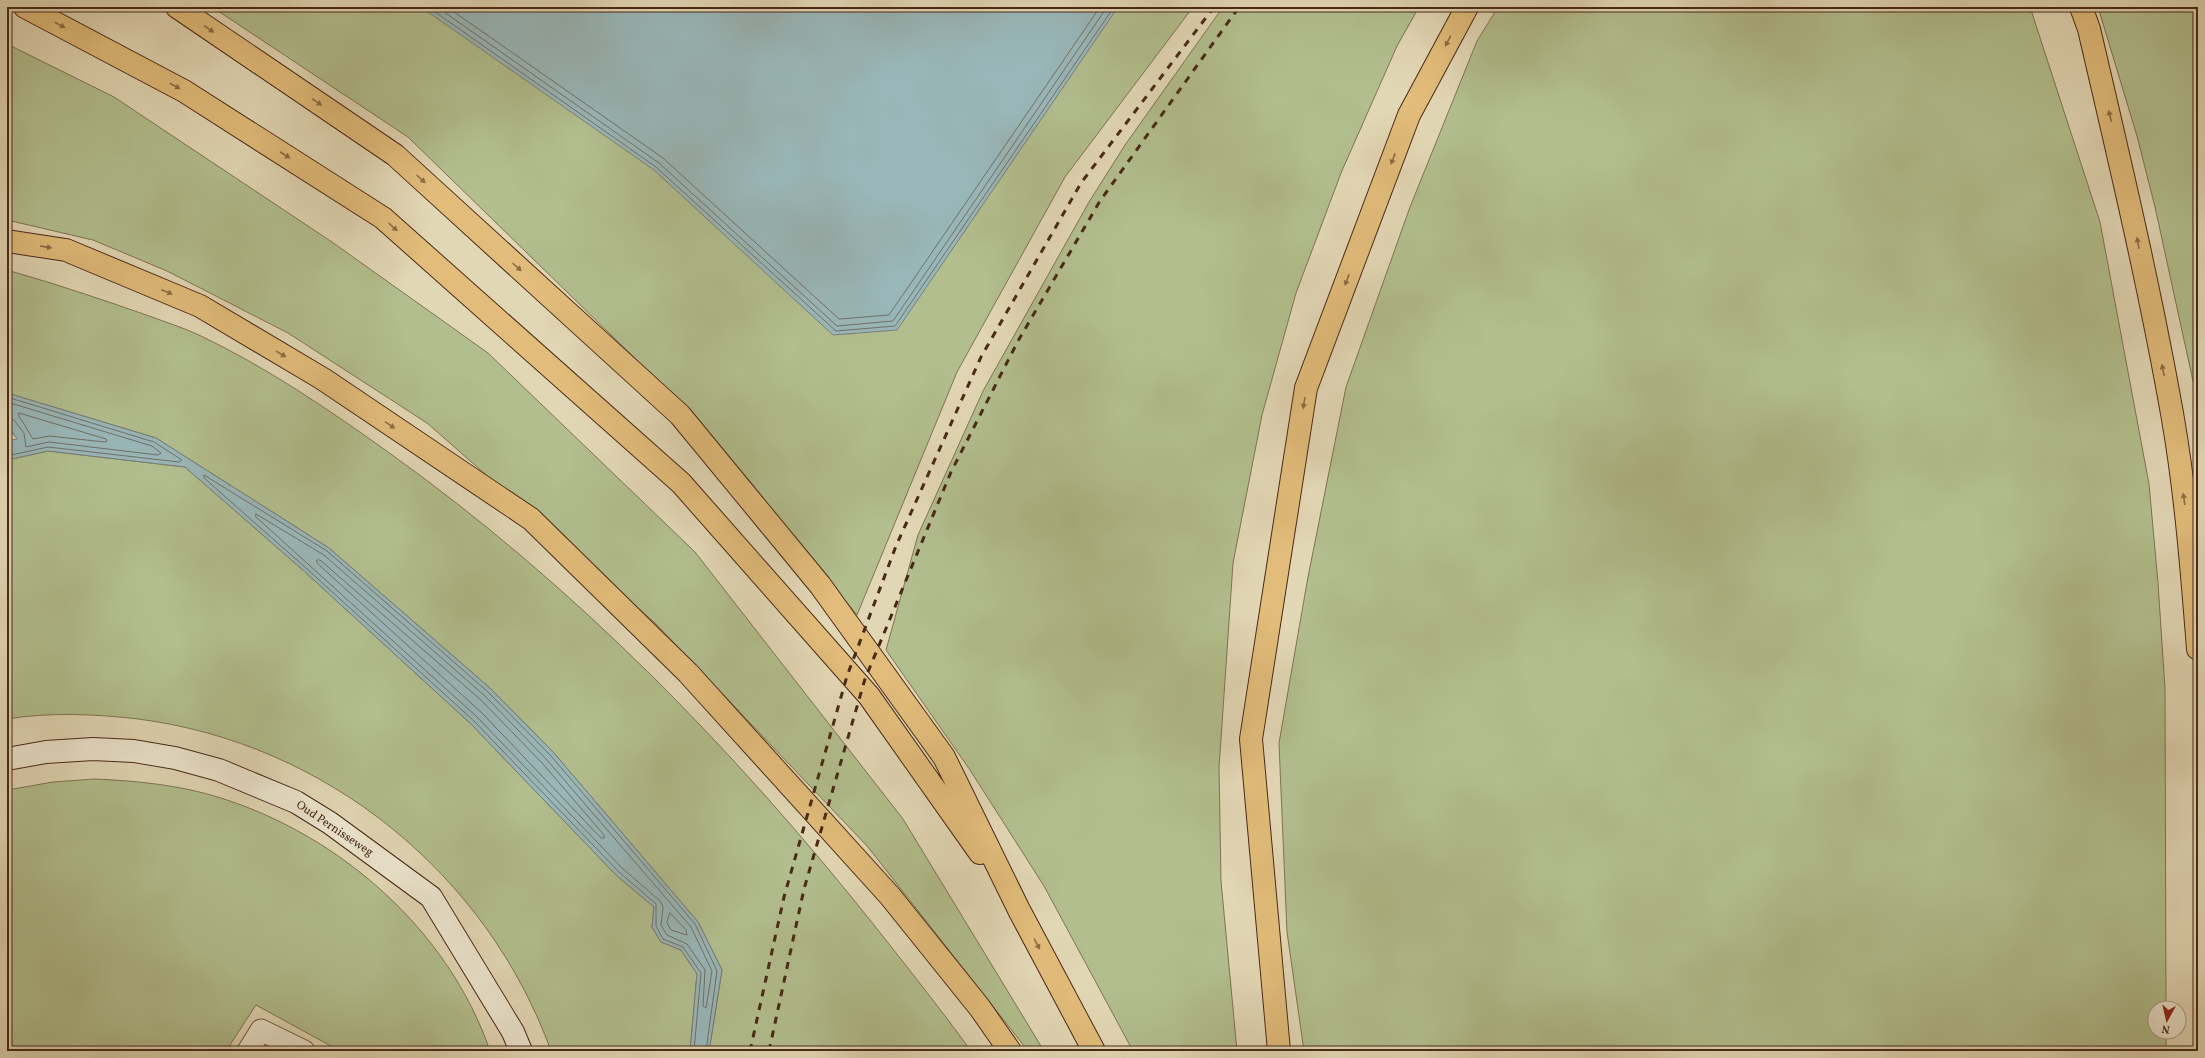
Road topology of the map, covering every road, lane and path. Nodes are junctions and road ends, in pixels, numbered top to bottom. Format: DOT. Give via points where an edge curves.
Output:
graph roads {
  1 [pos="25,7"];
  2 [pos="177,7"];
  3 [pos="1467,7"];
  4 [pos="2080,7"];
  5 [pos="7,241"];
  6 [pos="2198,649"];
  7 [pos="7,759"];
  8 [pos="1019,910"];
  9 [pos="517,1041"];
  10 [pos="248,1051"];
  11 [pos="304,1051"];
  12 [pos="1010,1051"];
  13 [pos="1094,1051"];
  14 [pos="1279,1051"];
  1 -- 8 [label="highway, one-way" via="184,91 383,218 681,482 869,696"];
  2 -- 8 [label="highway, one-way" via="395,155 680,415 820,585 944,757"];
  3 -- 14 [label="highway, one-way" via="1410,115 1306,388 1251,739"];
  6 -- 4 [label="highway, one-way" via="2191,551 2173,420 2133,217 2089,28"];
  5 -- 12 [label="highway, one-way" via="66,250 200,306 323,380 531,519 688,673 890,896 980,1008"];
  7 -- 9 [label="street, Oud Pernisseweg" via="46,752 93,749 141,752 219,770 296,802 330,823 431,897"];
  8 -- 13 [label="highway, one-way"];
  10 -- 11 [label="lane" via="262,1030"];
}
